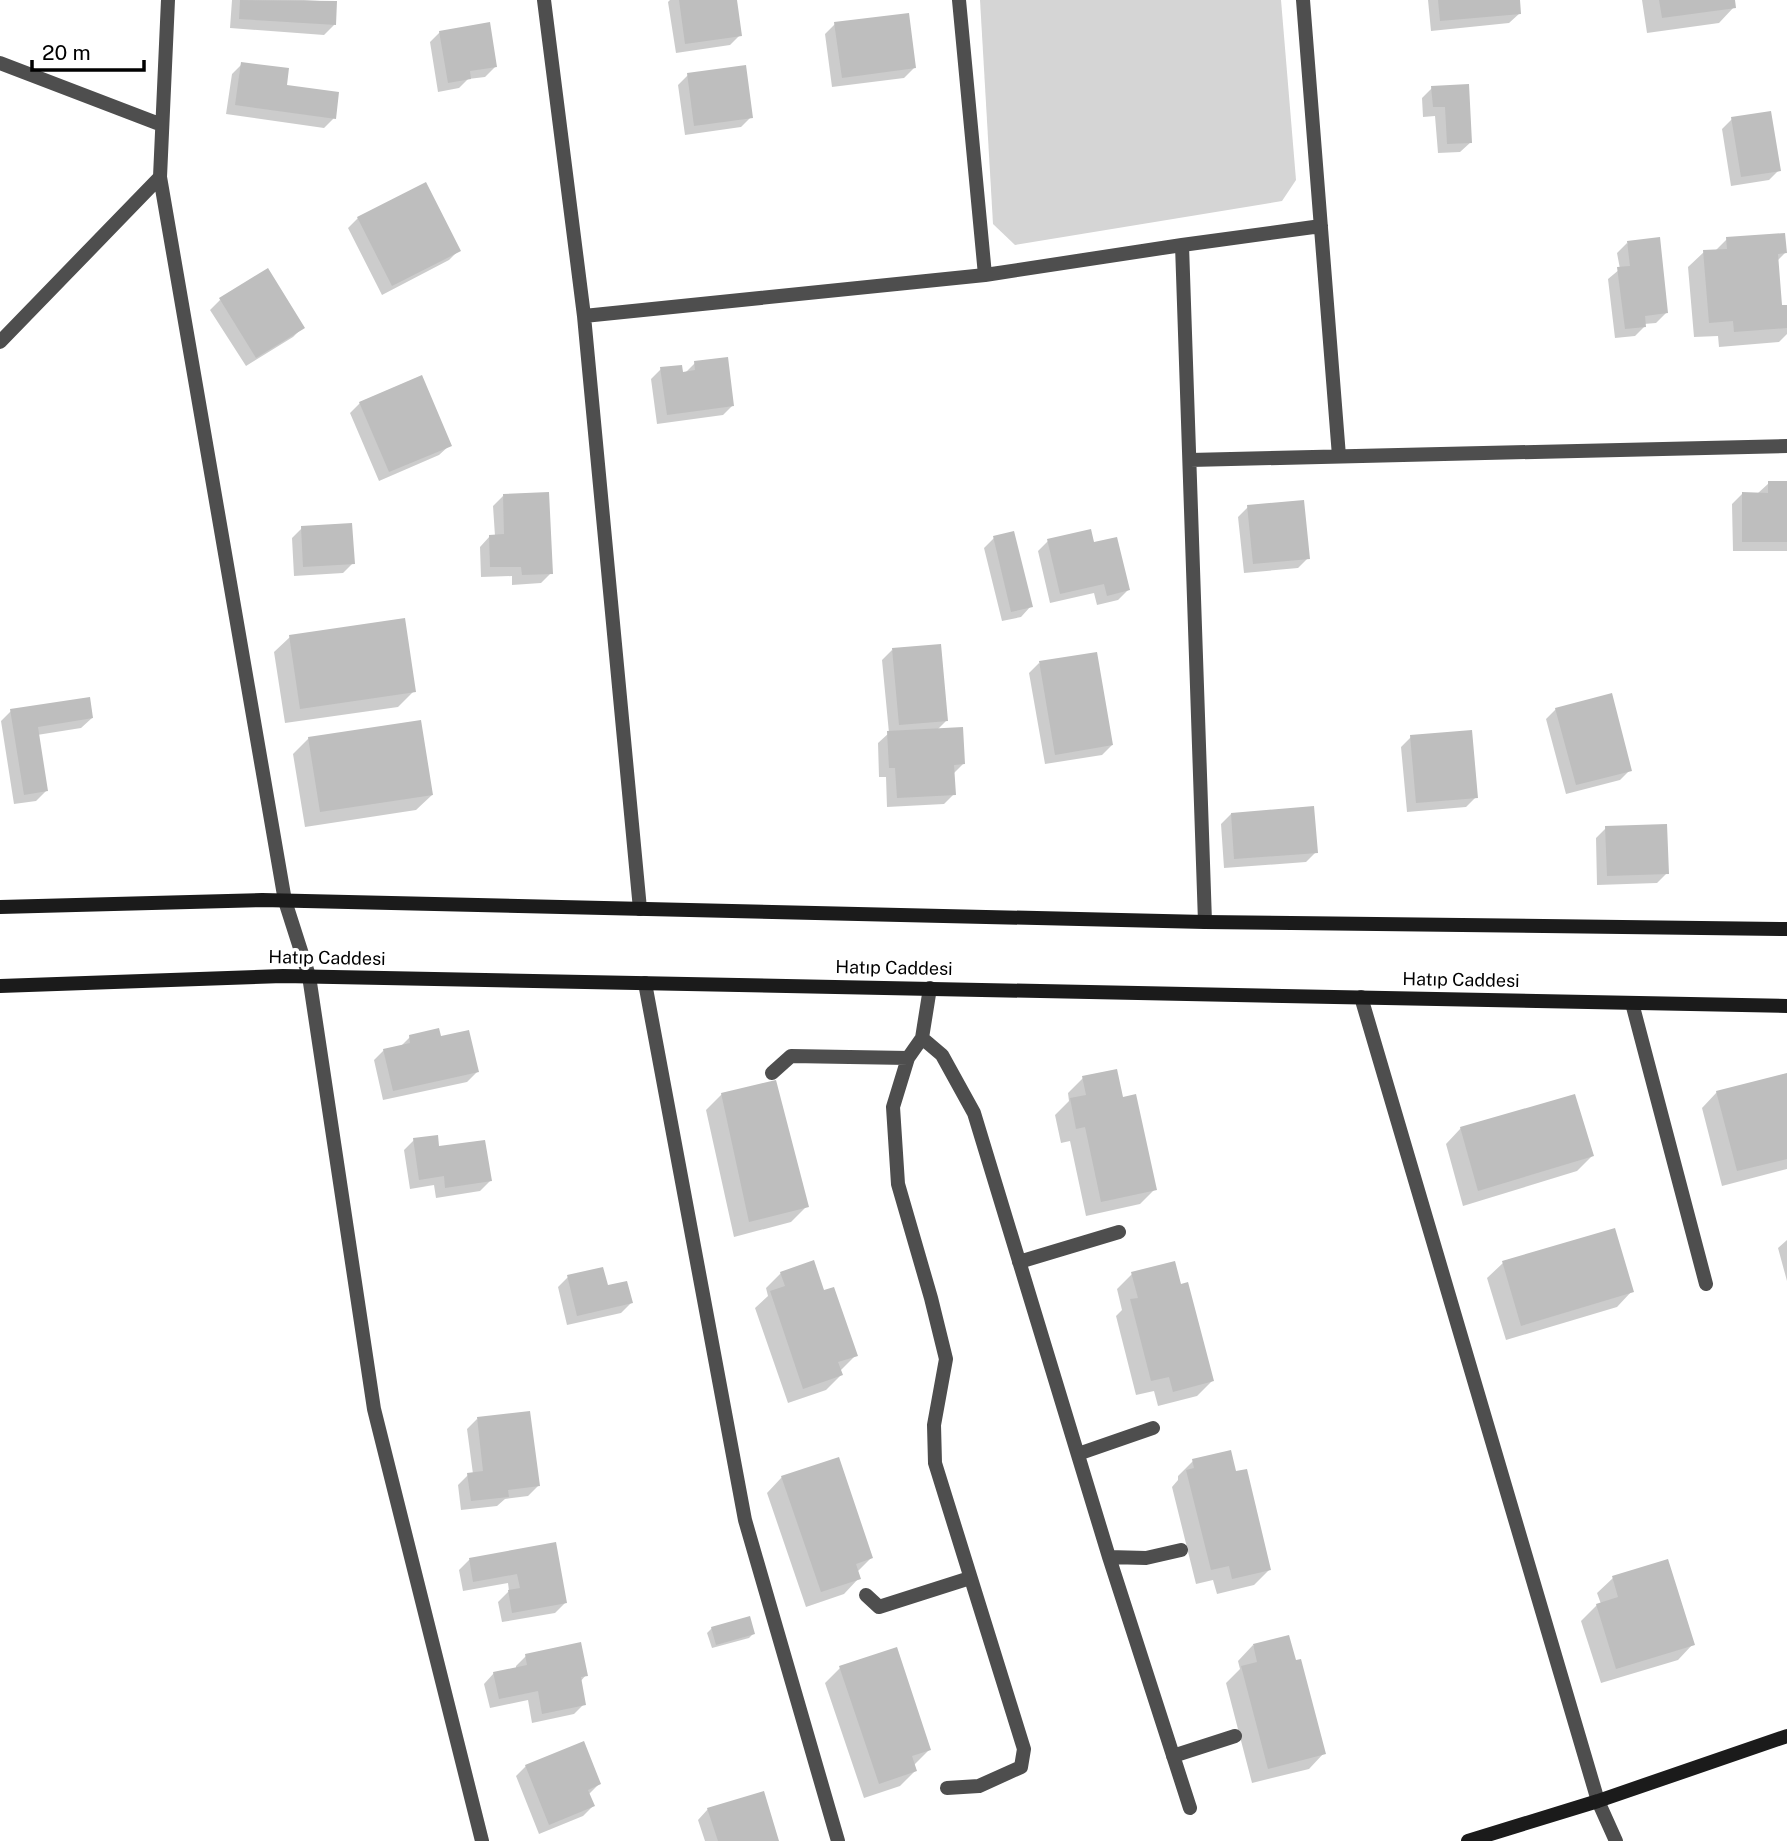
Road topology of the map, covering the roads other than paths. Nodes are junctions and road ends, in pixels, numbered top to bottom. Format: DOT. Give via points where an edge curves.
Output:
graph roads {
  1 [pos="168,0"];
  2 [pos="544,0"];
  3 [pos="959,0"];
  4 [pos="1303,0"];
  5 [pos="0,63"];
  6 [pos="162,125"];
  7 [pos="160,177"];
  8 [pos="1321,226"];
  9 [pos="1182,245"];
  10 [pos="985,275"];
  11 [pos="584,316"];
  12 [pos="0,342"];
  13 [pos="1787,446"];
  14 [pos="1339,456"];
  15 [pos="1190,460"];
  16 [pos="285,901"];
  17 [pos="0,907"];
  18 [pos="640,909"];
  19 [pos="1205,922"];
  20 [pos="1787,929"];
  21 [pos="309,976"];
  22 [pos="645,983"];
  23 [pos="0,986"];
  24 [pos="930,988"];
  25 [pos="1361,997"];
  26 [pos="1632,1003"];
  27 [pos="1787,1006"];
  28 [pos="922,1038"];
  29 [pos="908,1058"];
  30 [pos="772,1073"];
  31 [pos="1119,1232"];
  32 [pos="1019,1262"];
  33 [pos="1706,1284"];
  34 [pos="1153,1429"];
  35 [pos="1078,1454"];
  36 [pos="1181,1550"];
  37 [pos="1109,1557"];
  38 [pos="970,1578"];
  39 [pos="866,1595"];
  40 [pos="1235,1736"];
  41 [pos="1787,1736"];
  42 [pos="1173,1756"];
  43 [pos="947,1788"];
  44 [pos="1598,1801"];
  45 [pos="1190,1808"];
  46 [pos="482,1841"];
  47 [pos="838,1841"];
  48 [pos="1468,1841"];
  49 [pos="1616,1841"];
  1 -- 6 [label="street"];
  2 -- 11 [label="street"];
  3 -- 10 [label="street"];
  4 -- 8 [label="street"];
  5 -- 6 [label="street"];
  6 -- 7 [label="street"];
  7 -- 12 [label="street"];
  7 -- 16 [label="street"];
  8 -- 9 [label="street"];
  8 -- 14 [label="street"];
  9 -- 10 [label="street"];
  9 -- 15 [label="street"];
  10 -- 11 [label="street"];
  11 -- 18 [label="street"];
  13 -- 14 [label="street"];
  14 -- 15 [label="street"];
  15 -- 19 [label="street"];
  16 -- 17 [label="main road"];
  16 -- 18 [label="main road"];
  16 -- 21 [label="street"];
  18 -- 19 [label="main road"];
  19 -- 20 [label="main road"];
  21 -- 22 [label="main road, Hatıp Caddesi"];
  21 -- 23 [label="main road, Hatıp Caddesi"];
  21 -- 46 [label="street" via="374,1409"];
  22 -- 24 [label="main road, Hatıp Caddesi"];
  22 -- 47 [label="street" via="745,1520"];
  24 -- 25 [label="main road, Hatıp Caddesi"];
  24 -- 28 [label="street"];
  25 -- 26 [label="main road, Hatıp Caddesi"];
  25 -- 44 [label="street"];
  26 -- 27 [label="main road, Hatıp Caddesi"];
  26 -- 33 [label="street"];
  28 -- 29 [label="street"];
  28 -- 32 [label="street" via="942,1055 974,1113"];
  29 -- 30 [label="street" via="791,1056"];
  29 -- 38 [label="street" via="893,1107 898,1184 946,1359 934,1425 935,1463"];
  31 -- 32 [label="street"];
  32 -- 35 [label="street"];
  34 -- 35 [label="street"];
  35 -- 37 [label="street"];
  36 -- 37 [label="street" via="1146,1558"];
  37 -- 42 [label="street"];
  38 -- 39 [label="street" via="879,1607"];
  38 -- 43 [label="street" via="1024,1749 1021,1767 979,1786"];
  40 -- 42 [label="street"];
  41 -- 44 [label="main road"];
  42 -- 45 [label="street"];
  44 -- 48 [label="main road"];
  44 -- 49 [label="street"];
}
